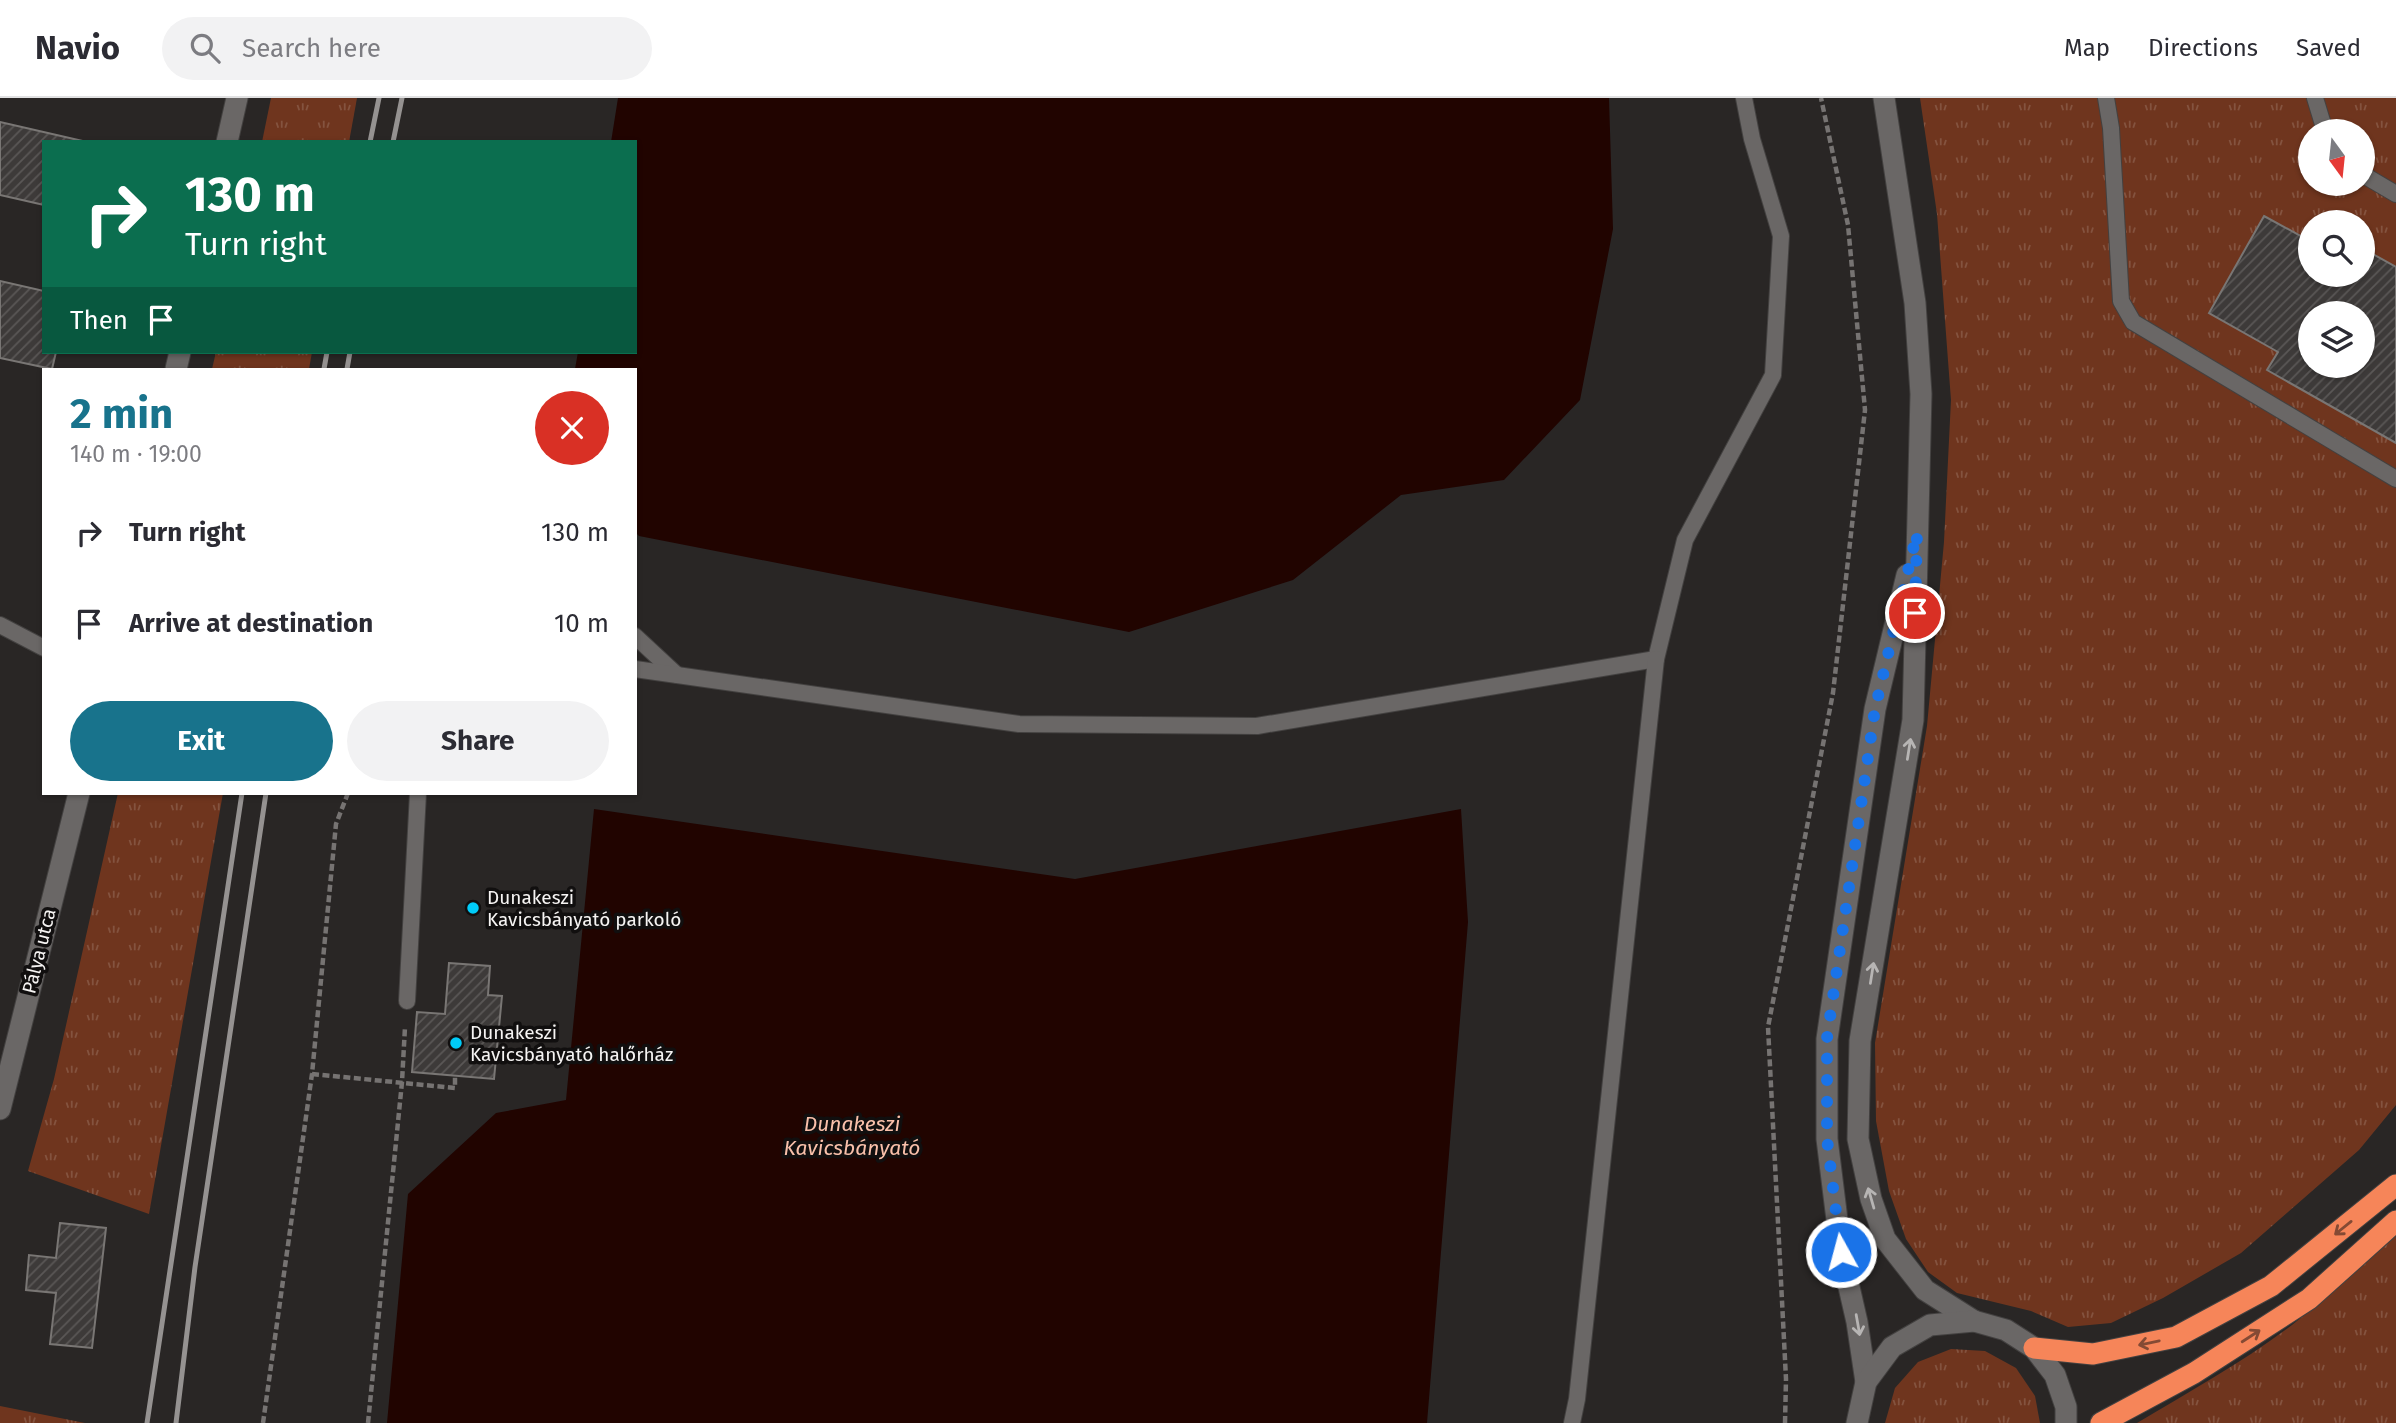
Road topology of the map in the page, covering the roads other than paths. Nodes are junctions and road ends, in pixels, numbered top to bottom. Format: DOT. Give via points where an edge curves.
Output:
graph roads {
  1 [pos="237,98"];
  2 [pos="1744,98"];
  3 [pos="1884,98"];
  4 [pos="2106,98"];
  5 [pos="2315,98"];
  6 [pos="2321,119"];
  7 [pos="227,140"];
  8 [pos="2375,182"];
  9 [pos="2396,194"];
  10 [pos="2396,479"];
  11 [pos="1917,533"];
  12 [pos="0,625"];
  13 [pos="637,638"];
  14 [pos="42,647"];
  15 [pos="1656,659"];
  16 [pos="637,669"];
  17 [pos="677,675"];
  18 [pos="78,795"];
  19 [pos="418,795"];
  20 [pos="407,1001"];
  21 [pos="0,1109"];
  22 [pos="2396,1185"];
  23 [pos="2396,1221"];
  24 [pos="1974,1321"];
  25 [pos="2034,1348"];
  26 [pos="1866,1382"];
  27 [pos="1572,1423"];
  28 [pos="1857,1423"];
  29 [pos="2066,1423"];
  30 [pos="2101,1423"];
  1 -- 7 [label="main road"];
  2 -- 15 [label="lane" via="1782,236 1773,374 1685,540"];
  3 -- 11 [label="main road" via="1915,303 1921,394"];
  4 -- 10 [label="lane" via="2120,300 2133,322"];
  5 -- 6 [label="lane"];
  8 -- 9 [label="lane"];
  24 -- 11 [label="main road, one-way" via="1925,1290 1885,1239 1858,1139 1860,1041 1913,720"];
  11 -- 26 [label="main road, one-way" via="1875,709 1827,1038 1827,1139 1841,1252"];
  12 -- 14 [label="lane"];
  13 -- 17 [label="lane"];
  15 -- 17 [label="lane" via="1257,726 1019,724"];
  15 -- 27 [label="lane"];
  16 -- 17 [label="lane"];
  18 -- 21 [label="main road, Pálya utca"];
  19 -- 20 [label="lane"];
  22 -- 25 [label="highway, one-way" via="2271,1286 2176,1337 2093,1354"];
  30 -- 23 [label="highway, one-way" via="2194,1373 2309,1299"];
  24 -- 25 [label="main road" via="2006,1330"];
  24 -- 26 [label="main road" via="1930,1325 1892,1347"];
  25 -- 29 [label="main road" via="2055,1375 2066,1407"];
  26 -- 28 [label="main road"];
}
